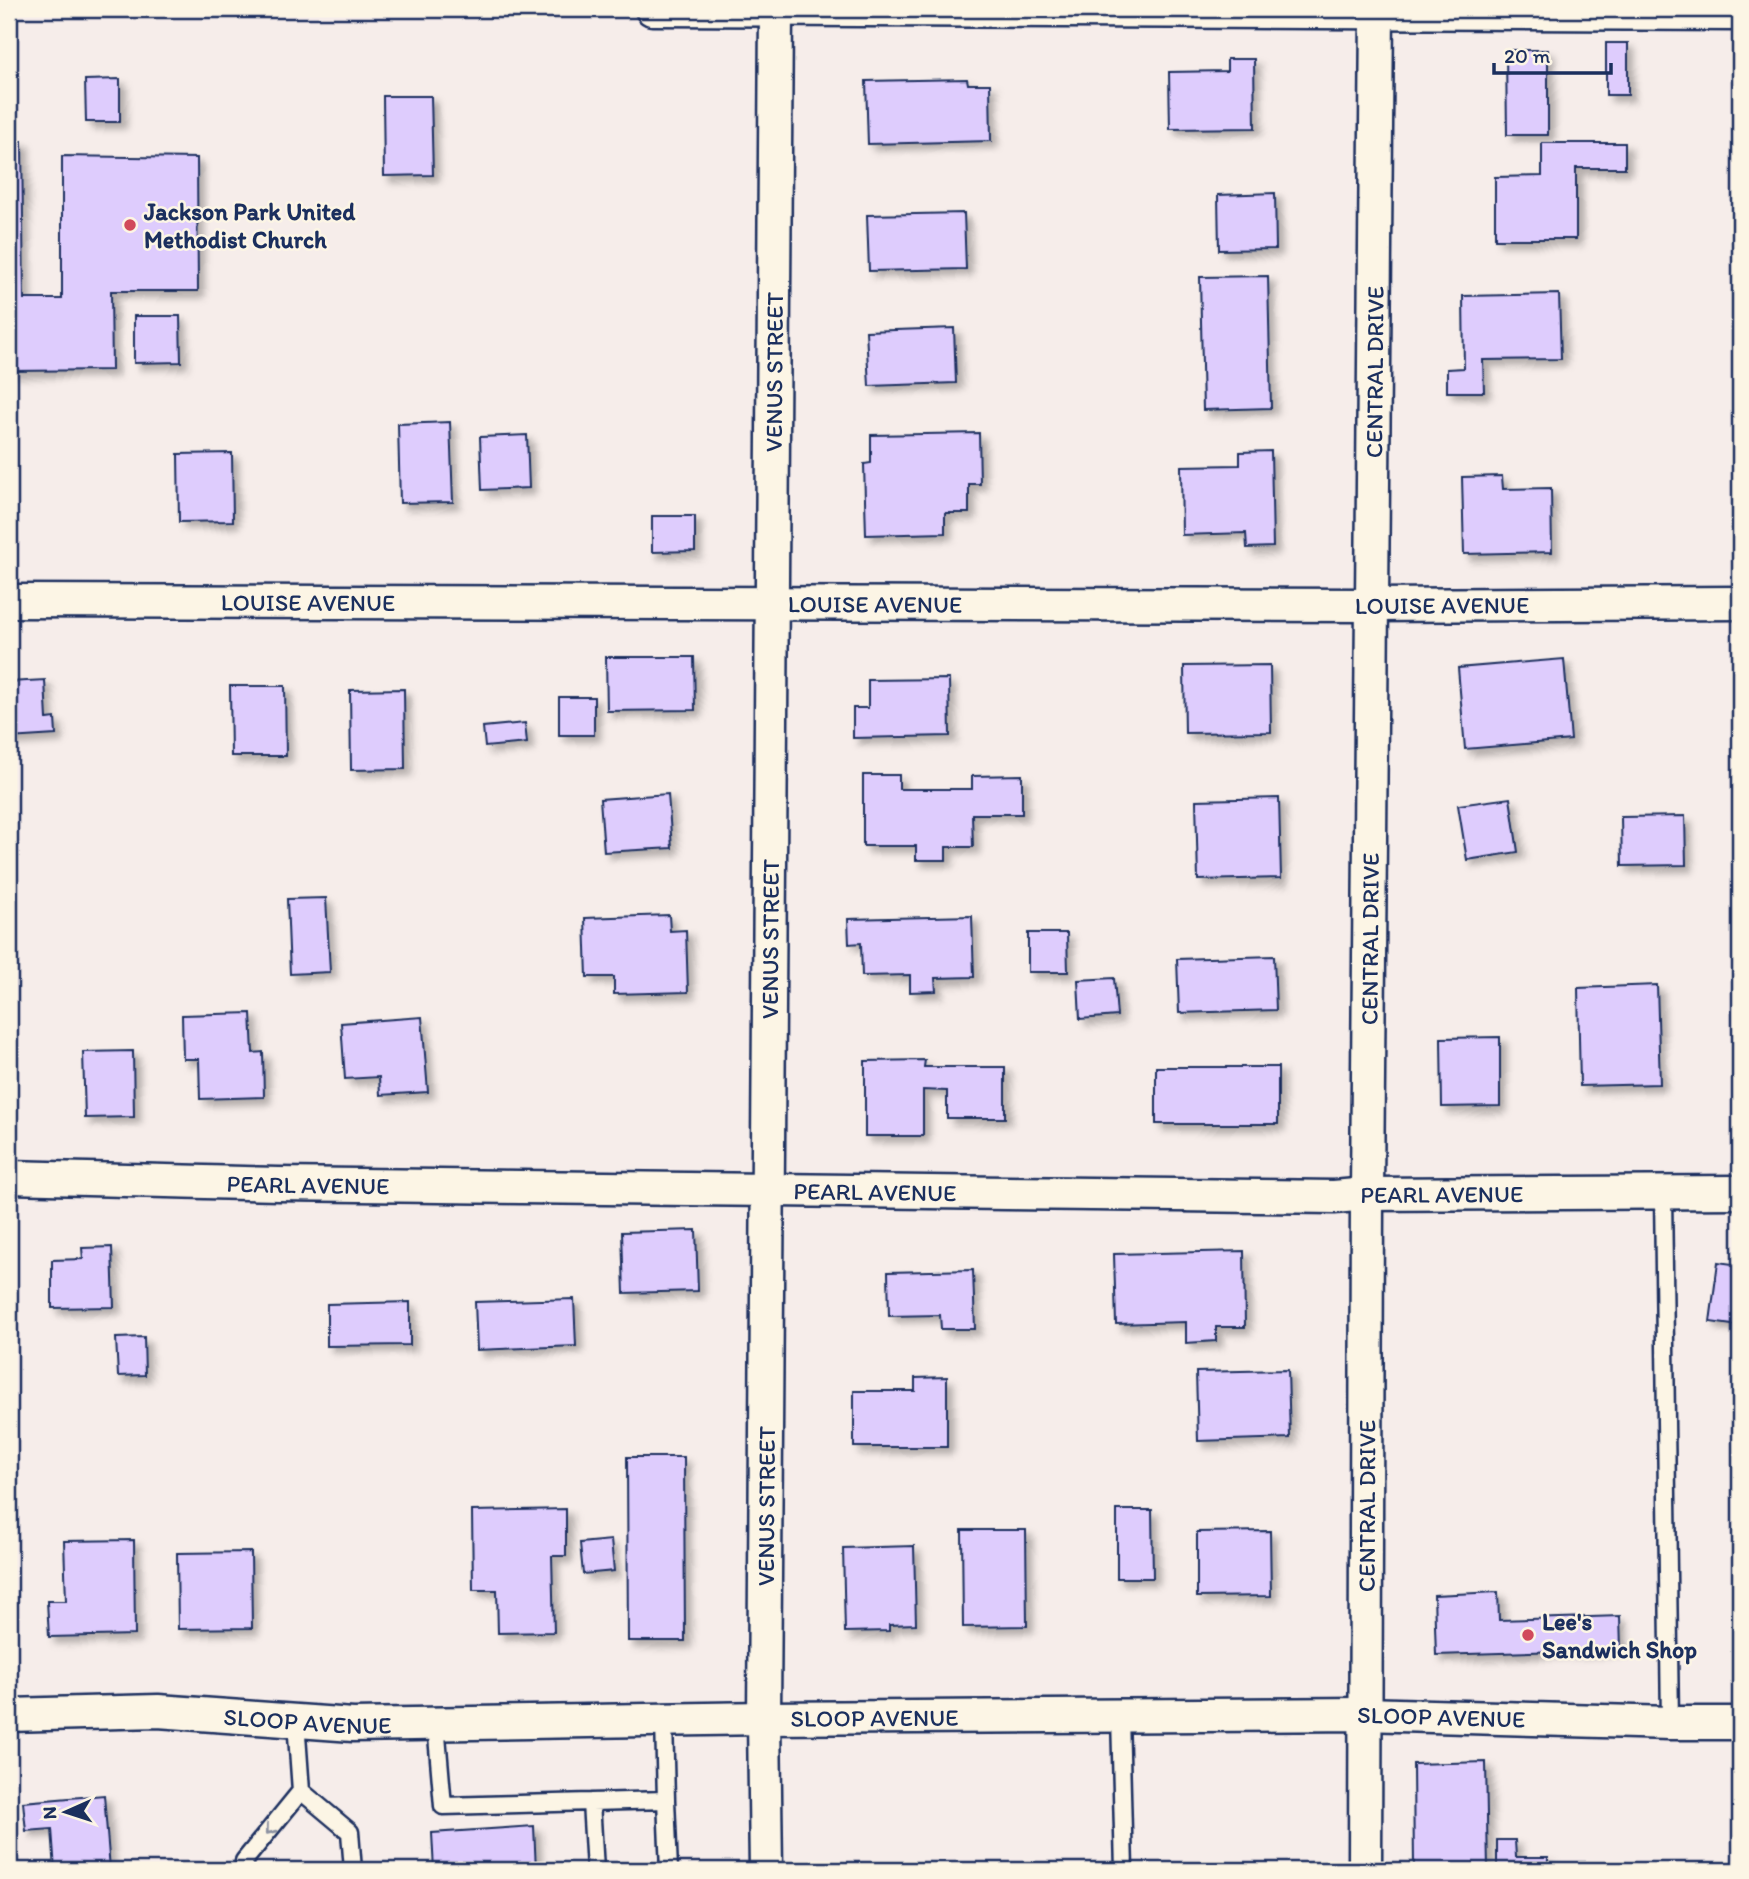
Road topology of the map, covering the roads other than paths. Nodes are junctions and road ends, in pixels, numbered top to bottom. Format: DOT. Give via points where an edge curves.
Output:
graph roads {
  1 [pos="652,9"];
  2 [pos="776,9"];
  3 [pos="1377,11"];
  4 [pos="1740,14"];
  5 [pos="9,601"];
  6 [pos="772,602"];
  7 [pos="1740,603"];
  8 [pos="1372,605"];
  9 [pos="9,1177"];
  10 [pos="768,1190"];
  11 [pos="1740,1192"];
  12 [pos="1367,1194"];
  13 [pos="1663,1194"];
  14 [pos="1364,1714"];
  15 [pos="9,1716"];
  16 [pos="1119,1716"];
  17 [pos="764,1718"];
  18 [pos="664,1720"];
  19 [pos="296,1721"];
  20 [pos="1670,1723"];
  21 [pos="1740,1723"];
  22 [pos="436,1724"];
  23 [pos="301,1791"];
  24 [pos="666,1800"];
  25 [pos="591,1802"];
  26 [pos="244,1870"];
  27 [pos="353,1870"];
  28 [pos="595,1870"];
  29 [pos="669,1870"];
  30 [pos="766,1870"];
  31 [pos="1124,1870"];
  32 [pos="1365,1870"];
  1 -- 2 [label="street"];
  2 -- 3 [label="street"];
  2 -- 6 [label="street, VENUS STREET"];
  3 -- 4 [label="street"];
  3 -- 8 [label="street, CENTRAL DRIVE"];
  5 -- 6 [label="street, LOUISE AVENUE"];
  6 -- 8 [label="street, LOUISE AVENUE"];
  6 -- 10 [label="street, VENUS STREET"];
  7 -- 8 [label="street, LOUISE AVENUE"];
  8 -- 12 [label="street, CENTRAL DRIVE"];
  9 -- 10 [label="street, PEARL AVENUE"];
  10 -- 12 [label="street, PEARL AVENUE"];
  10 -- 17 [label="street, VENUS STREET"];
  11 -- 13 [label="street, PEARL AVENUE"];
  12 -- 13 [label="street, PEARL AVENUE"];
  12 -- 14 [label="street, CENTRAL DRIVE"];
  13 -- 20 [label="lane"];
  14 -- 16 [label="street, SLOOP AVENUE"];
  14 -- 20 [label="street, SLOOP AVENUE"];
  14 -- 32 [label="street, CENTRAL DRIVE"];
  15 -- 19 [label="street, SLOOP AVENUE" via="158,1712"];
  16 -- 17 [label="street, SLOOP AVENUE"];
  16 -- 31 [label="lane"];
  17 -- 18 [label="street, SLOOP AVENUE"];
  17 -- 30 [label="street, VENUS STREET"];
  18 -- 22 [label="street, SLOOP AVENUE"];
  18 -- 24 [label="lane"];
  19 -- 22 [label="street, SLOOP AVENUE"];
  19 -- 23 [label="lane"];
  20 -- 21 [label="street, SLOOP AVENUE"];
  22 -- 25 [label="lane" via="443,1806"];
  23 -- 26 [label="lane, one-way" via="244,1861"];
  23 -- 27 [label="lane" via="350,1832"];
  24 -- 25 [label="lane"];
  24 -- 29 [label="lane"];
  25 -- 28 [label="lane"];
}
